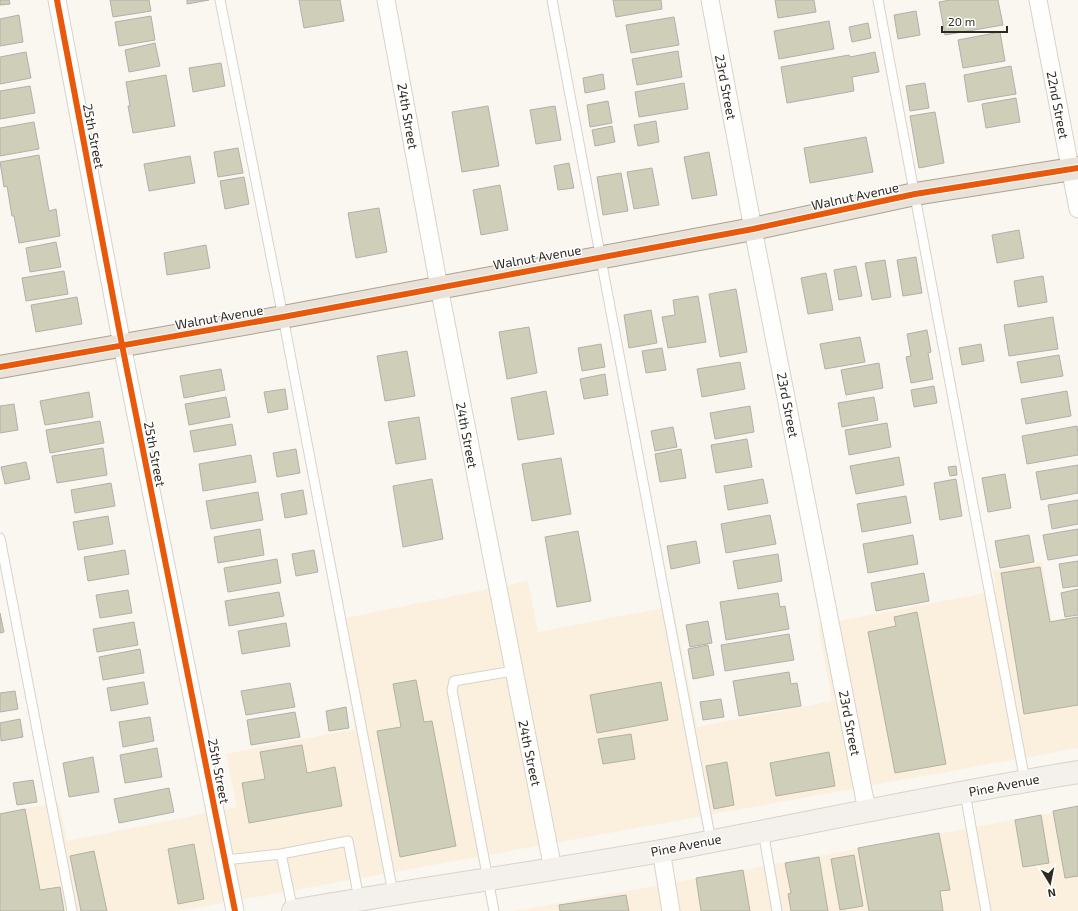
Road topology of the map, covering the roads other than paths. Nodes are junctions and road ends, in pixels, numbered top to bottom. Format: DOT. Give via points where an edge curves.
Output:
graph roads {
  1 [pos="57,0"];
  2 [pos="220,0"];
  3 [pos="386,0"];
  4 [pos="552,0"];
  5 [pos="710,0"];
  6 [pos="878,0"];
  7 [pos="1038,0"];
  8 [pos="1074,169"];
  9 [pos="916,194"];
  10 [pos="1078,209"];
  11 [pos="753,229"];
  12 [pos="601,257"];
  13 [pos="438,287"];
  14 [pos="283,316"];
  15 [pos="122,345"];
  16 [pos="0,367"];
  17 [pos="0,538"];
  18 [pos="513,671"];
  19 [pos="1078,772"];
  20 [pos="1025,781"];
  21 [pos="965,793"];
  22 [pos="867,810"];
  23 [pos="763,831"];
  24 [pos="711,840"];
  25 [pos="661,850"];
  26 [pos="281,854"];
  27 [pos="225,860"];
  28 [pos="553,869"];
  29 [pos="489,879"];
  30 [pos="393,893"];
  31 [pos="359,899"];
  32 [pos="72,911"];
  33 [pos="235,911"];
  34 [pos="293,911"];
  35 [pos="494,911"];
  36 [pos="671,911"];
  37 [pos="777,911"];
  38 [pos="986,911"];
  1 -- 15 [label="street, 25th Street"];
  2 -- 14 [label="lane"];
  3 -- 13 [label="street, 24th Street"];
  4 -- 12 [label="lane"];
  5 -- 11 [label="street, 23rd Street"];
  6 -- 9 [label="lane"];
  7 -- 8 [label="street, 22nd Street"];
  8 -- 9 [label="main road, Walnut Avenue"];
  8 -- 10 [label="street, 22nd Street"];
  9 -- 11 [label="main road, Walnut Avenue"];
  9 -- 20 [label="lane"];
  11 -- 12 [label="main road, Walnut Avenue"];
  11 -- 22 [label="street, 23rd Street"];
  12 -- 13 [label="main road, Walnut Avenue"];
  12 -- 24 [label="lane"];
  13 -- 14 [label="main road, Walnut Avenue"];
  13 -- 18 [label="street, 24th Street"];
  14 -- 15 [label="main road, Walnut Avenue"];
  14 -- 30 [label="lane"];
  15 -- 16 [label="main road, Walnut Avenue"];
  15 -- 27 [label="street, 25th Street"];
  17 -- 32 [label="lane"];
  18 -- 28 [label="street, 24th Street"];
  18 -- 29 [label="lane" via="454,682 452,690"];
  19 -- 20 [label="main road, Pine Avenue"];
  20 -- 21 [label="main road, Pine Avenue"];
  21 -- 22 [label="main road, Pine Avenue"];
  21 -- 38 [label="lane"];
  22 -- 23 [label="main road, Pine Avenue"];
  23 -- 24 [label="main road, Pine Avenue"];
  23 -- 37 [label="lane"];
  24 -- 25 [label="main road, Pine Avenue"];
  25 -- 28 [label="main road, Pine Avenue"];
  25 -- 36 [label="street"];
  26 -- 27 [label="lane"];
  26 -- 31 [label="lane" via="348,841"];
  26 -- 34 [label="lane"];
  27 -- 33 [label="street, 25th Street"];
  28 -- 29 [label="main road, Pine Avenue"];
  29 -- 30 [label="main road, Pine Avenue"];
  29 -- 35 [label="lane"];
  30 -- 31 [label="main road, Pine Avenue"];
  31 -- 34 [label="main road, Pine Avenue"];
}
